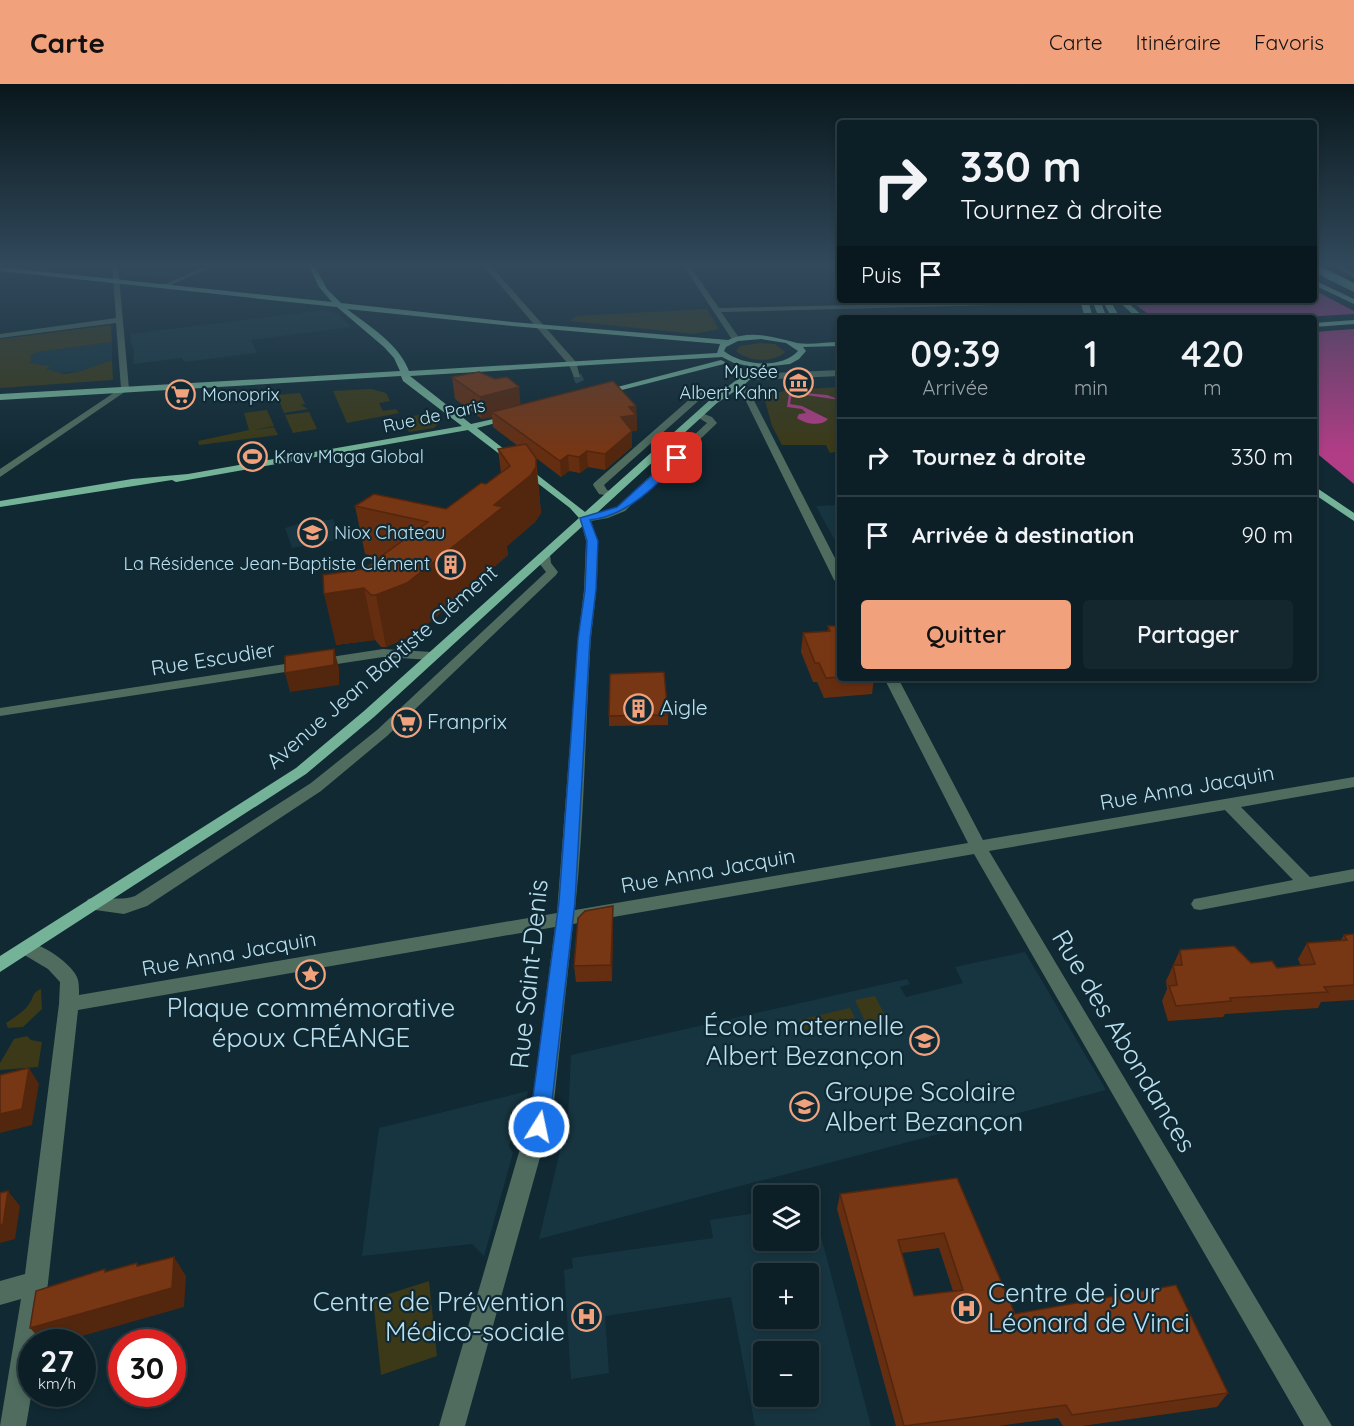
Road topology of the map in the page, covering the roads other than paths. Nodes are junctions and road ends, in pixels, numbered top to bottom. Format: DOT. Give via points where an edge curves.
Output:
graph roads {
  1 [pos="62,328"];
  2 [pos="120,328"];
  3 [pos="366,328"];
  4 [pos="540,328"];
  5 [pos="560,328"];
  6 [pos="725,328"];
  7 [pos="0,336"];
  8 [pos="665,338"];
  9 [pos="732,341"];
  10 [pos="837,344"];
  11 [pos="800,348"];
  12 [pos="837,350"];
  13 [pos="723,353"];
  14 [pos="570,361"];
  15 [pos="746,364"];
  16 [pos="761,365"];
  17 [pos="407,372"];
  18 [pos="837,372"];
  19 [pos="577,375"];
  20 [pos="745,380"];
  21 [pos="125,389"];
  22 [pos="721,393"];
  23 [pos="595,394"];
  24 [pos="0,397"];
  25 [pos="750,400"];
  26 [pos="518,414"];
  27 [pos="699,415"];
  28 [pos="469,427"];
  29 [pos="0,474"];
  30 [pos="1317,481"];
  31 [pos="1317,491"];
  32 [pos="610,495"];
  33 [pos="0,504"];
  34 [pos="1354,506"];
  35 [pos="585,518"];
  36 [pos="1354,518"];
  37 [pos="544,555"];
  38 [pos="837,574"];
  39 [pos="432,656"];
  40 [pos="893,681"];
  41 [pos="0,712"];
  42 [pos="1354,782"];
  43 [pos="1229,804"];
  44 [pos="978,847"];
  45 [pos="1354,875"];
  46 [pos="1307,884"];
  47 [pos="94,904"];
  48 [pos="1200,904"];
  49 [pos="566,918"];
  50 [pos="27,948"];
  51 [pos="0,965"];
  52 [pos="69,1004"];
  53 [pos="36,1283"];
  54 [pos="0,1293"];
  55 [pos="13,1426"];
  56 [pos="452,1426"];
  57 [pos="1319,1426"];
  1 -- 7 [label="street"];
  2 -- 21 [label="street"];
  3 -- 17 [label="main road" via="405,365"];
  4 -- 14 [label="street"];
  5 -- 8 [label="main road"];
  6 -- 9 [label="street"];
  8 -- 9 [label="main road"];
  8 -- 13 [label="main road"];
  9 -- 11 [label="main road" via="774,338"];
  9 -- 13 [label="main road"];
  10 -- 11 [label="main road"];
  11 -- 12 [label="main road"];
  11 -- 16 [label="main road" via="792,360"];
  13 -- 14 [label="main road"];
  13 -- 15 [label="main road"];
  13 -- 23 [label="main road"];
  14 -- 17 [label="main road"];
  14 -- 19 [label="street"];
  15 -- 16 [label="main road"];
  15 -- 22 [label="main road, Avenue Jean Baptiste Clément"];
  16 -- 20 [label="main road, Avenue Jean Baptiste Clément"];
  17 -- 21 [label="main road"];
  17 -- 28 [label="main road" via="406,379"];
  18 -- 20 [label="street"];
  20 -- 22 [label="main road, Avenue Jean Baptiste Clément"];
  20 -- 25 [label="street"];
  21 -- 24 [label="main road"];
  21 -- 29 [label="street"];
  22 -- 25 [label="street"];
  22 -- 27 [label="main road, Avenue Jean Baptiste Clément"];
  22 -- 32 [label="street, Avenue Jean Baptiste Clément" via="702,393 642,444 598,485"];
  25 -- 38 [label="street"];
  26 -- 28 [label="main road, Rue de Paris"];
  27 -- 32 [label="main road, Avenue Jean Baptiste Clément"];
  27 -- 35 [label="street, Avenue Jean Baptiste Clément" via="712,423 624,506 604,516"];
  28 -- 33 [label="main road, Rue de Paris" via="144,485"];
  28 -- 35 [label="main road"];
  30 -- 34 [label="main road"];
  31 -- 36 [label="main road"];
  32 -- 35 [label="main road, Avenue Jean Baptiste Clément"];
  35 -- 37 [label="main road, Avenue Jean Baptiste Clément"];
  35 -- 49 [label="street, Rue Saint-Denis" via="592,541 590,590"];
  37 -- 39 [label="main road, Avenue Jean Baptiste Clément"];
  37 -- 47 [label="street, Avenue Jean Baptiste Clément" via="552,572 382,733 316,787 141,901 124,907"];
  39 -- 41 [label="street, Rue Escudier" via="381,654"];
  39 -- 47 [label="main road, Avenue Jean Baptiste Clément" via="302,771"];
  40 -- 44 [label="street, Rue des Abondances"];
  42 -- 43 [label="street, Rue Anna Jacquin"];
  43 -- 44 [label="street, Rue Anna Jacquin"];
  43 -- 46 [label="street"];
  44 -- 49 [label="street, Rue Anna Jacquin"];
  44 -- 57 [label="street, Rue des Abondances"];
  45 -- 46 [label="street"];
  46 -- 48 [label="street"];
  47 -- 50 [label="main road, Avenue Jean Baptiste Clément"];
  49 -- 52 [label="street, Rue Anna Jacquin"];
  49 -- 56 [label="street, Rue Saint-Denis" via="542,1111"];
  50 -- 51 [label="main road, Avenue Jean Baptiste Clément"];
  50 -- 52 [label="street" via="55,964 69,980"];
  52 -- 53 [label="street"];
  53 -- 54 [label="street"];
  53 -- 55 [label="street"];
}
